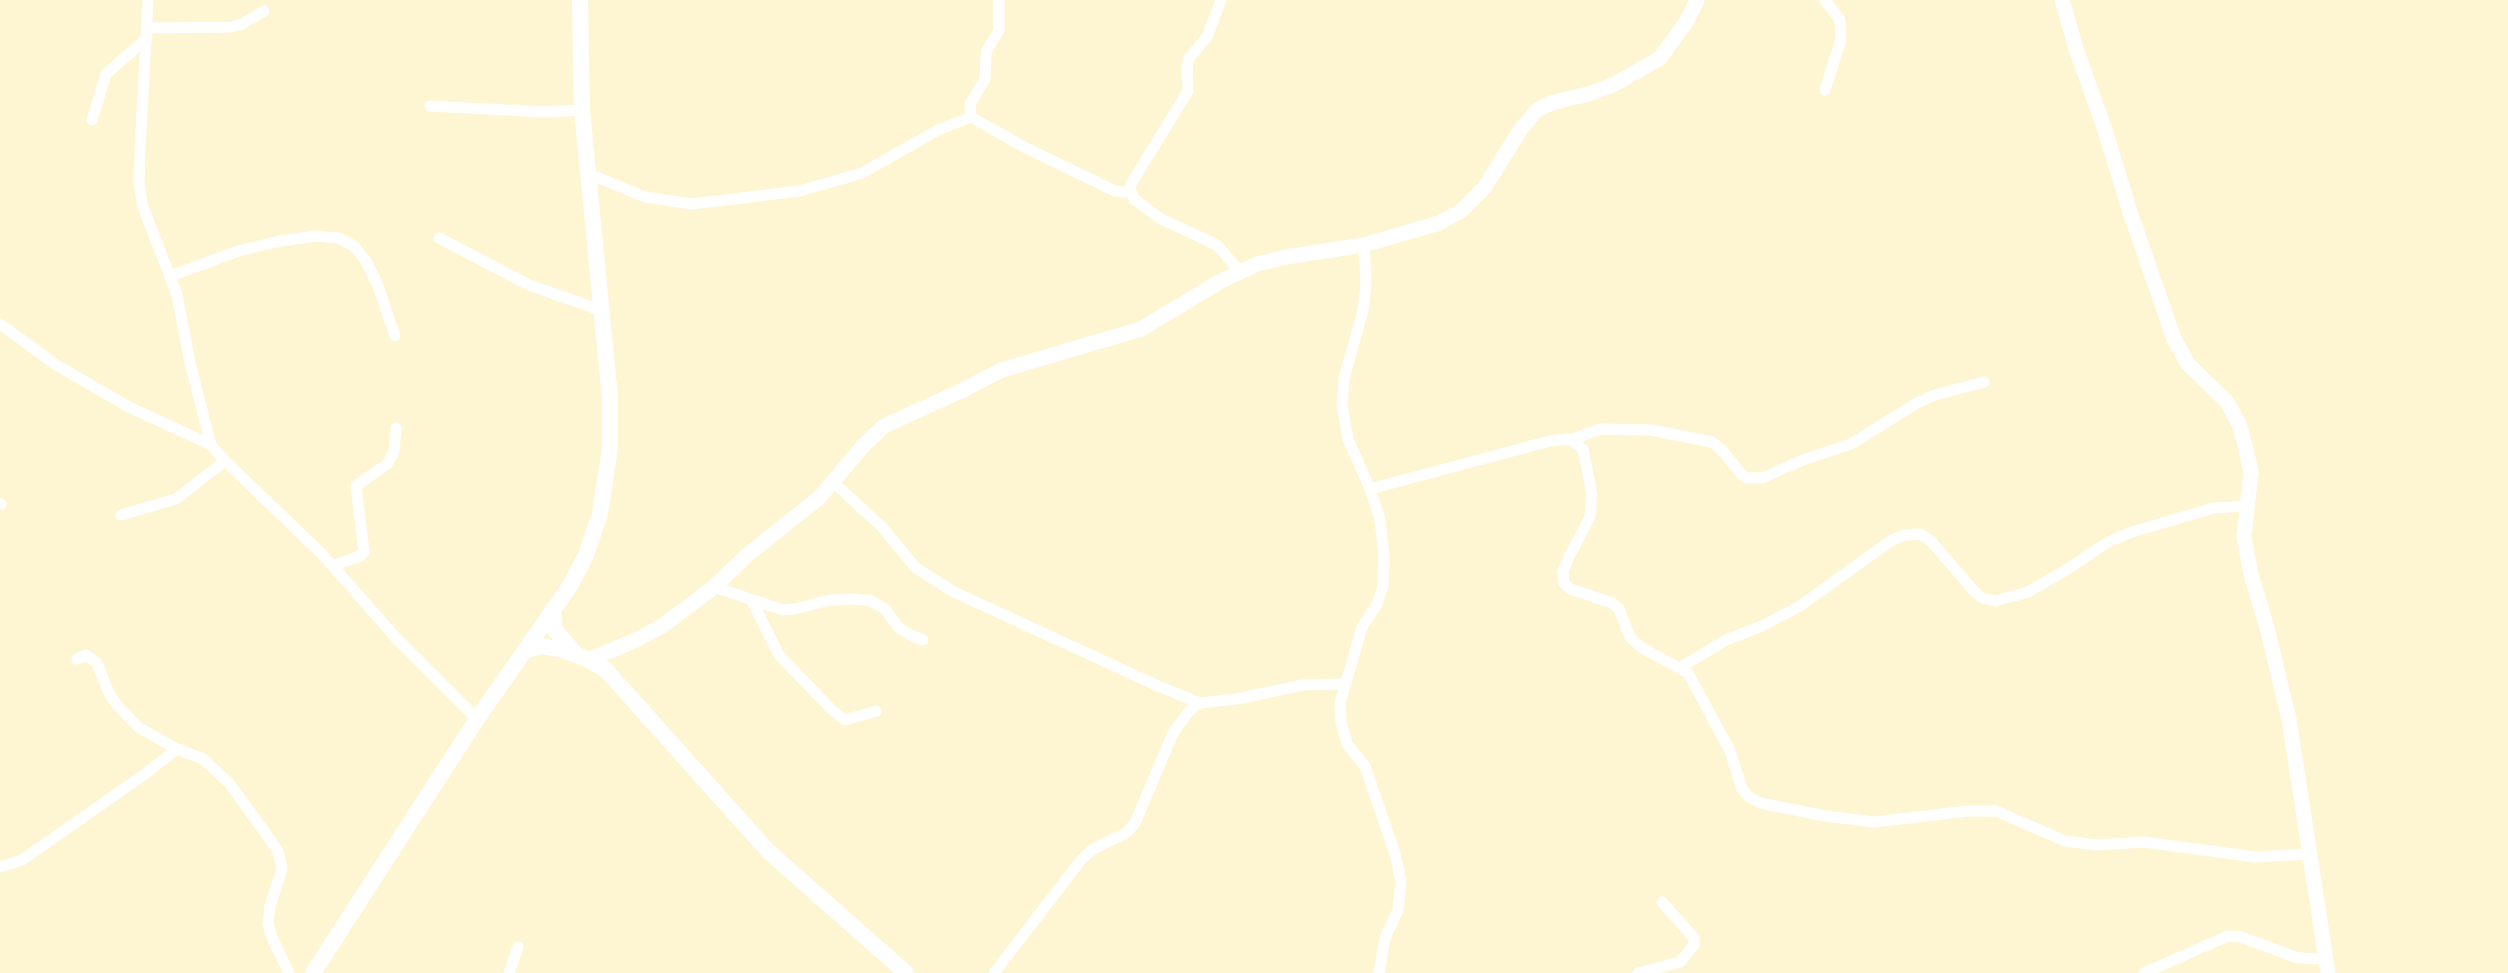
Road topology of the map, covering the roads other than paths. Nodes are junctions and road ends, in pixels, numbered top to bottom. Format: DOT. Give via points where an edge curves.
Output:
graph roads {
  1 [pos="148,0"];
  2 [pos="580,0"];
  3 [pos="999,0"];
  4 [pos="1221,0"];
  5 [pos="1697,0"];
  6 [pos="1825,0"];
  7 [pos="2062,0"];
  8 [pos="264,11"];
  9 [pos="147,33"];
  10 [pos="1825,90"];
  11 [pos="430,106"];
  12 [pos="582,110"];
  13 [pos="971,117"];
  14 [pos="92,120"];
  15 [pos="589,174"];
  16 [pos="1130,190"];
  17 [pos="439,238"];
  18 [pos="1364,245"];
  19 [pos="1240,272"];
  20 [pos="171,276"];
  21 [pos="603,311"];
  22 [pos="0,324"];
  23 [pos="396,336"];
  24 [pos="1984,382"];
  25 [pos="396,428"];
  26 [pos="1571,440"];
  27 [pos="211,445"];
  28 [pos="225,461"];
  29 [pos="834,483"];
  30 [pos="1370,489"];
  31 [pos="2246,506"];
  32 [pos="121,515"];
  33 [pos="332,566"];
  34 [pos="714,587"];
  35 [pos="752,601"];
  36 [pos="553,610"];
  37 [pos="923,640"];
  38 [pos="527,650"];
  39 [pos="582,657"];
  40 [pos="77,659"];
  41 [pos="1681,667"];
  42 [pos="1345,684"];
  43 [pos="1200,703"];
  44 [pos="876,710"];
  45 [pos="477,719"];
  46 [pos="177,749"];
  47 [pos="2309,854"];
  48 [pos="0,867"];
  49 [pos="1662,902"];
  50 [pos="518,947"];
  51 [pos="2327,966"];
  52 [pos="289,973"];
  53 [pos="313,973"];
  54 [pos="509,973"];
  55 [pos="906,973"];
  56 [pos="994,973"];
  57 [pos="1379,973"];
  58 [pos="1638,973"];
  59 [pos="2144,973"];
  1 -- 9 [label="street"];
  2 -- 12 [label="main road"];
  3 -- 13 [label="street" via="1000,30 986,52 985,79 970,104"];
  4 -- 16 [label="street" via="1207,36 1187,65 1188,91"];
  5 -- 18 [label="street" via="1687,21 1660,58 1615,84 1537,110 1521,129 1484,188 1462,211 1439,224"];
  6 -- 10 [label="street" via="1840,20 1840,39"];
  7 -- 31 [label="street" via="2076,52 2174,339 2188,364 2227,402 2238,424 2251,472"];
  8 -- 9 [label="street" via="231,27"];
  9 -- 14 [label="street" via="106,74"];
  9 -- 20 [label="street" via="139,181 144,212"];
  11 -- 12 [label="street" via="544,112"];
  12 -- 15 [label="main road"];
  13 -- 15 [label="street" via="938,130 862,174 800,191 692,204 645,197"];
  13 -- 16 [label="street" via="1115,191"];
  15 -- 21 [label="main road"];
  16 -- 19 [label="street" via="1134,199 1161,219 1216,244"];
  17 -- 21 [label="street" via="529,285"];
  18 -- 19 [label="street" via="1286,257"];
  18 -- 30 [label="street" via="1366,285 1363,311 1344,378 1342,405 1348,439"];
  19 -- 29 [label="street" via="1141,329 1002,370 884,426 863,446"];
  20 -- 23 [label="street" via="238,251 280,241 316,236 338,238 354,246 366,261"];
  20 -- 27 [label="street"];
  21 -- 36 [label="main road" via="611,421 606,486 586,555"];
  22 -- 27 [label="street" via="56,365 129,407"];
  24 -- 26 [label="street" via="1935,395 1851,444 1762,478 1746,478 1740,474 1712,442 1651,430 1600,429"];
  25 -- 33 [label="street" via="394,452 387,464 356,486 364,552"];
  26 -- 30 [label="street" via="1550,441"];
  26 -- 41 [label="street" via="1583,449 1592,494 1590,517 1563,572 1564,583 1570,589 1612,603 1619,609 1630,637 1642,648"];
  27 -- 28 [label="street"];
  28 -- 32 [label="street" via="176,499"];
  28 -- 33 [label="street"];
  29 -- 34 [label="street"];
  29 -- 43 [label="street" via="881,526 916,568 954,592"];
  30 -- 42 [label="street" via="1380,519 1383,586 1377,604 1362,627"];
  31 -- 41 [label="street" via="2214,508 2132,532 2106,543 2071,568 2028,592 1995,601 1982,598 1972,589 1931,541 1920,534 1905,535 1892,540 1800,606 1726,640"];
  31 -- 47 [label="street" via="2246,546 2289,719"];
  33 -- 45 [label="street" via="396,639"];
  34 -- 35 [label="street"];
  34 -- 39 [label="street" via="662,626 640,638"];
  35 -- 37 [label="street" via="783,610 830,600 853,598 871,601 885,609 898,627"];
  35 -- 44 [label="street" via="779,655 832,710 845,720"];
  36 -- 38 [label="main road"];
  36 -- 39 [label="main road" via="555,630"];
  38 -- 39 [label="main road" via="541,646"];
  38 -- 45 [label="main road"];
  39 -- 55 [label="main road" via="616,680 768,851"];
  40 -- 46 [label="street" via="86,655 91,657 97,663 109,693 125,715 138,727"];
  41 -- 47 [label="street" via="1693,680 1730,751 1742,789 1760,803 1874,822 1968,811 1996,811 2065,840 2097,844 2144,842 2255,857"];
  42 -- 43 [label="street" via="1303,685"];
  42 -- 57 [label="street" via="1340,722 1347,744 1365,766 1395,854 1400,881 1398,910 1385,938"];
  43 -- 56 [label="street" via="1190,710 1174,733 1135,823 1081,860"];
  45 -- 53 [label="main road"];
  46 -- 48 [label="street" via="22,860"];
  46 -- 52 [label="street" via="203,759 230,784 278,852 282,869 270,906 268,924"];
  47 -- 51 [label="street"];
  49 -- 58 [label="street" via="1694,938 1694,945 1680,962"];
  50 -- 54 [label="street"];
  51 -- 59 [label="street" via="2240,937 2228,936"];
}
